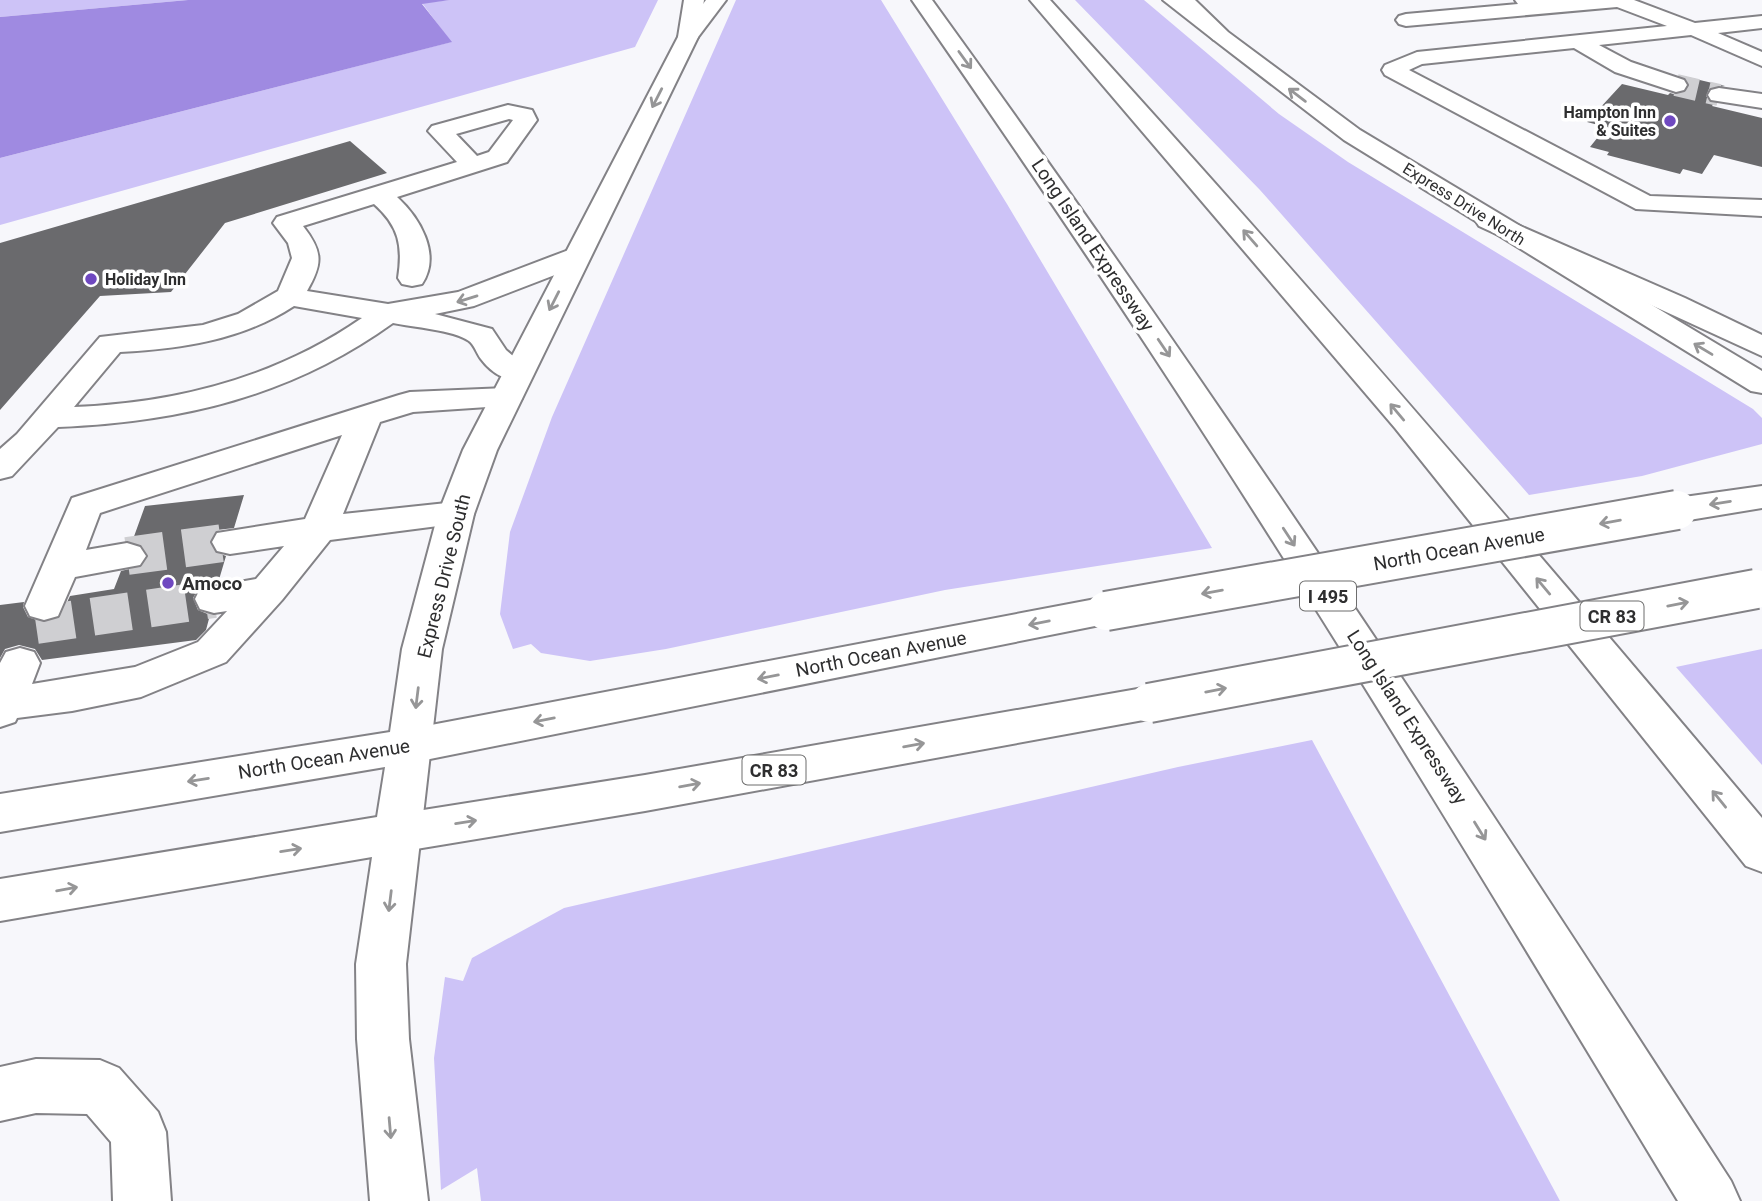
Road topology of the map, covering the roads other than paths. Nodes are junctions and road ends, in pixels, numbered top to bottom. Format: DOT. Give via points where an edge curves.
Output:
graph roads {
  1 [pos="694,0"];
  2 [pos="716,0"];
  3 [pos="922,0"];
  4 [pos="1040,0"];
  5 [pos="1173,0"];
  6 [pos="1184,0"];
  7 [pos="1617,0"];
  8 [pos="1532,4"];
  9 [pos="1406,20"];
  10 [pos="1762,22"];
  11 [pos="1693,29"];
  12 [pos="1221,36"];
  13 [pos="688,37"];
  14 [pos="1577,41"];
  15 [pos="1762,60"];
  16 [pos="1676,85"];
  17 [pos="1719,95"];
  18 [pos="1762,101"];
  19 [pos="473,165"];
  20 [pos="378,194"];
  21 [pos="1762,208"];
  22 [pos="1488,219"];
  23 [pos="576,257"];
  24 [pos="412,278"];
  25 [pos="289,296"];
  26 [pos="388,313"];
  27 [pos="1762,347"];
  28 [pos="1762,384"];
  29 [pos="511,385"];
  30 [pos="366,416"];
  31 [pos="48,418"];
  32 [pos="0,468"];
  33 [pos="1762,497"];
  34 [pos="456,514"];
  35 [pos="319,529"];
  36 [pos="230,542"];
  37 [pos="127,556"];
  38 [pos="61,566"];
  39 [pos="1759,588"];
  40 [pos="268,592"];
  41 [pos="214,600"];
  42 [pos="44,606"];
  43 [pos="20,663"];
  44 [pos="1,706"];
  45 [pos="410,746"];
  46 [pos="0,813"];
  47 [pos="398,833"];
  48 [pos="1762,852"];
  49 [pos="0,900"];
  50 [pos="0,1094"];
  51 [pos="142,1201"];
  52 [pos="399,1201"];
  53 [pos="1712,1201"];
  1 -- 13 [label="main road, Express Drive South"];
  2 -- 13 [label="main road"];
  3 -- 53 [label="main road, Long Island Expressway / I 495, one-way" via="1268,504 1441,769"];
  48 -- 4 [label="main road, one-way" via="1267,257"];
  5 -- 12 [label="main road"];
  6 -- 12 [label="main road, Express Drive North"];
  7 -- 8 [label="main road"];
  7 -- 11 [label="main road"];
  8 -- 9 [label="main road"];
  10 -- 11 [label="main road"];
  11 -- 14 [label="main road"];
  11 -- 15 [label="main road"];
  22 -- 12 [label="main road, Express Drive North, one-way" via="1352,135"];
  13 -- 23 [label="main road, Express Drive South, one-way"];
  14 -- 16 [label="main road" via="1623,67"];
  14 -- 21 [label="main road" via="1417,58 1394,70 1645,204"];
  17 -- 18 [label="main road"];
  19 -- 20 [label="main road"];
  20 -- 24 [label="main road" via="405,218 414,236 417,254"];
  20 -- 25 [label="main road" via="286,223 308,253 304,272"];
  22 -- 27 [label="main road"];
  28 -- 22 [label="main road, Express Drive North, one-way"];
  23 -- 26 [label="main road, one-way" via="464,300"];
  23 -- 29 [label="main road, Express Drive South, one-way"];
  25 -- 26 [label="main road"];
  25 -- 31 [label="main road" via="250,319 190,338 111,343"];
  26 -- 29 [label="main road" via="481,335"];
  26 -- 31 [label="main road" via="340,348 248,387 144,412"];
  29 -- 30 [label="main road" via="410,402"];
  29 -- 34 [label="main road, Express Drive South"];
  30 -- 35 [label="main road"];
  30 -- 38 [label="main road" via="85,506"];
  31 -- 32 [label="main road"];
  33 -- 45 [label="main road, North Ocean Avenue, one-way, bridge" via="1106,611"];
  34 -- 35 [label="main road"];
  34 -- 45 [label="main road, Express Drive South, one-way" via="422,649"];
  35 -- 36 [label="main road"];
  35 -- 40 [label="main road"];
  37 -- 38 [label="main road"];
  38 -- 42 [label="main road"];
  47 -- 39 [label="main road, CR 83, one-way, bridge" via="1149,703"];
  40 -- 41 [label="main road"];
  40 -- 44 [label="main road" via="212,652 141,681"];
  43 -- 44 [label="main road"];
  45 -- 46 [label="main road, North Ocean Avenue, one-way"];
  45 -- 47 [label="main road, Express Drive South"];
  49 -- 47 [label="main road, CR 83, one-way"];
  47 -- 52 [label="main road, Express Drive South, one-way" via="381,964 383,1039"];
  50 -- 51 [label="main road" via="36,1086 100,1087 138,1132"];
}
